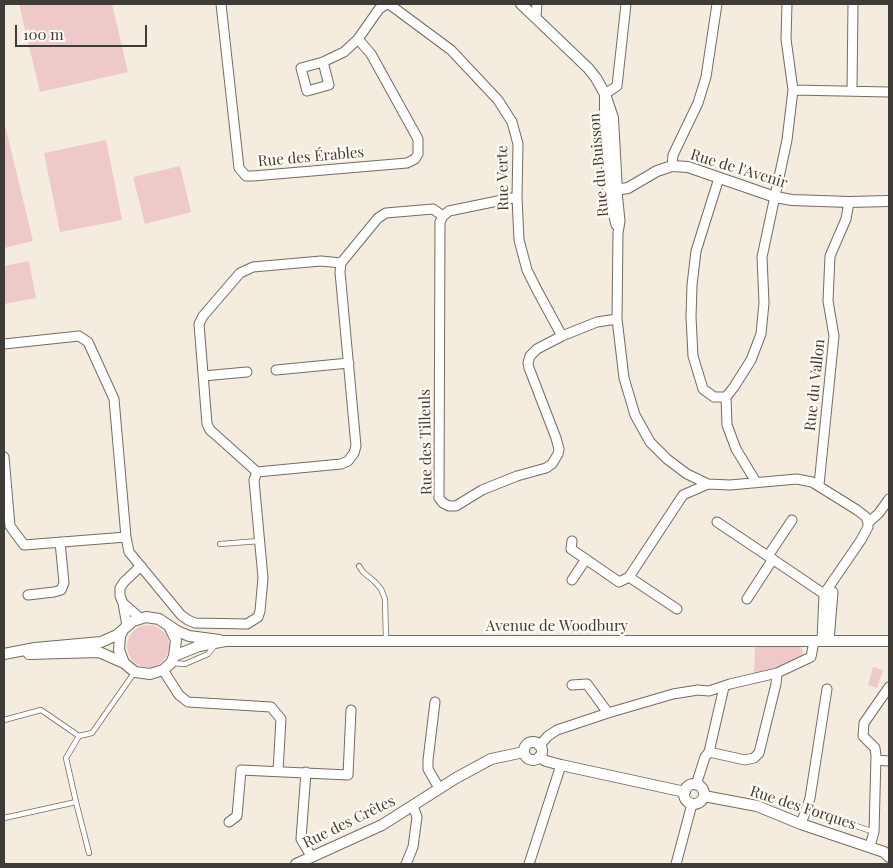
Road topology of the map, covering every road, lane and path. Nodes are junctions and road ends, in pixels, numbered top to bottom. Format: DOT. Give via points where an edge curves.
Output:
graph roads {
  1 [pos="221,4"];
  2 [pos="521,4"];
  3 [pos="537,4"];
  4 [pos="626,4"];
  5 [pos="717,4"];
  6 [pos="787,4"];
  7 [pos="853,4"];
  8 [pos="382,5"];
  9 [pos="536,16"];
  10 [pos="358,39"];
  11 [pos="323,62"];
  12 [pos="793,90"];
  13 [pos="852,91"];
  14 [pos="889,92"];
  15 [pos="605,94"];
  16 [pos="672,166"];
  17 [pos="719,178"];
  18 [pos="612,191"];
  19 [pos="517,197"];
  20 [pos="776,197"];
  21 [pos="889,201"];
  22 [pos="849,202"];
  23 [pos="443,216"];
  24 [pos="341,263"];
  25 [pos="617,319"];
  26 [pos="562,336"];
  27 [pos="4,344"];
  28 [pos="349,363"];
  29 [pos="276,370"];
  30 [pos="247,372"];
  31 [pos="203,376"];
  32 [pos="726,397"];
  33 [pos="4,457"];
  34 [pos="257,472"];
  35 [pos="756,482"];
  36 [pos="708,484"];
  37 [pos="819,485"];
  38 [pos="889,499"];
  39 [pos="792,520"];
  40 [pos="717,522"];
  41 [pos="868,523"];
  42 [pos="126,537"];
  43 [pos="260,541"];
  44 [pos="572,541"];
  45 [pos="60,542"];
  46 [pos="220,544"];
  47 [pos="771,557"];
  48 [pos="586,559"];
  49 [pos="141,566"];
  50 [pos="359,566"];
  51 [pos="629,577"];
  52 [pos="572,580"];
  53 [pos="28,595"];
  54 [pos="828,595"];
  55 [pos="747,599"];
  56 [pos="123,603"];
  57 [pos="677,609"];
  58 [pos="140,618"];
  59 [pos="169,626"];
  60 [pos="125,628"];
  61 [pos="386,641"];
  62 [pos="821,641"];
  63 [pos="889,641"];
  64 [pos="221,642"];
  65 [pos="16,653"];
  66 [pos="4,654"];
  67 [pos="124,663"];
  68 [pos="169,663"];
  69 [pos="135,672"];
  70 [pos="777,674"];
  71 [pos="572,685"];
  72 [pos="724,687"];
  73 [pos="889,687"];
  74 [pos="827,689"];
  75 [pos="709,692"];
  76 [pos="435,702"];
  77 [pos="720,703"];
  78 [pos="351,710"];
  79 [pos="608,713"];
  80 [pos="4,720"];
  81 [pos="79,736"];
  82 [pos="539,746"];
  83 [pos="524,752"];
  84 [pos="709,752"];
  85 [pos="539,757"];
  86 [pos="876,760"];
  87 [pos="889,761"];
  88 [pos="561,766"];
  89 [pos="278,770"];
  90 [pos="306,772"];
  91 [pos="696,785"];
  92 [pos="439,788"];
  93 [pos="685,792"];
  94 [pos="704,796"];
  95 [pos="76,802"];
  96 [pos="692,804"];
  97 [pos="413,806"];
  98 [pos="806,809"];
  99 [pos="4,818"];
  100 [pos="229,822"];
  101 [pos="801,824"];
  102 [pos="874,832"];
  103 [pos="870,846"];
  104 [pos="89,853"];
  105 [pos="311,856"];
  106 [pos="889,857"];
  107 [pos="296,864"];
  108 [pos="406,864"];
  109 [pos="529,864"];
  110 [pos="676,864"];
  1 -- 10 [label="street, Rue des Érables" via="239,168 246,176 407,163 415,159 418,139 371,54"];
  2 -- 9 [label="street, Rue du Buisson"];
  3 -- 9 [label="street"];
  4 -- 15 [label="street" via="617,86"];
  5 -- 16 [label="street" via="706,77 698,103 673,155"];
  6 -- 12 [label="street" via="786,39"];
  7 -- 13 [label="street"];
  8 -- 10 [label="street"];
  8 -- 19 [label="street, Rue Verte" via="451,50 498,100 512,122 518,144"];
  9 -- 15 [label="street, Rue du Buisson" via="588,68"];
  10 -- 11 [label="street" via="344,52"];
  12 -- 13 [label="street"];
  12 -- 20 [label="street"];
  13 -- 14 [label="street"];
  15 -- 18 [label="street, Rue du Buisson" via="613,118"];
  16 -- 17 [label="street, Rue de l'Avenir" via="688,167"];
  16 -- 18 [label="street, Rue de l'Avenir" via="657,171 632,187"];
  17 -- 20 [label="street, Rue de l'Avenir"];
  17 -- 32 [label="street" via="696,251 690,317 693,356 703,389 714,397"];
  18 -- 25 [label="street, Rue du Buisson" via="620,221"];
  19 -- 23 [label="street" via="449,211"];
  19 -- 26 [label="street, Rue Verte" via="519,240 527,270"];
  20 -- 22 [label="street, Rue de l'Avenir"];
  20 -- 32 [label="street" via="762,256 764,303 761,334 751,360"];
  21 -- 22 [label="street, Rue de l'Avenir"];
  22 -- 37 [label="street, Rue du Vallon" via="846,219 830,256 828,301 834,336"];
  23 -- 24 [label="street" via="433,209 386,212"];
  23 -- 26 [label="street, Rue des Tilleuls" via="439,228 439,498 446,505 456,506 482,490 546,468 556,458 556,438 528,363 537,349"];
  24 -- 28 [label="street"];
  24 -- 31 [label="street" via="322,261 253,267 240,272 199,324"];
  25 -- 26 [label="street, Rue des Tilleuls" via="597,322"];
  25 -- 36 [label="street, Rue du Buisson" via="624,378 636,415 650,442 674,464"];
  27 -- 42 [label="street" via="79,336 90,345 114,399"];
  28 -- 29 [label="street"];
  28 -- 34 [label="street" via="356,446 348,461"];
  30 -- 31 [label="street"];
  31 -- 34 [label="street" via="210,430"];
  32 -- 35 [label="street" via="727,425 736,449"];
  33 -- 45 [label="street" via="10,526 24,545"];
  34 -- 43 [label="street" via="254,480"];
  35 -- 36 [label="street, Rue du Buisson"];
  35 -- 37 [label="street, Rue du Buisson" via="797,479"];
  36 -- 51 [label="street" via="683,495"];
  37 -- 41 [label="street, Rue du Buisson" via="866,517"];
  38 -- 41 [label="street"];
  39 -- 47 [label="street"];
  40 -- 47 [label="street"];
  41 -- 54 [label="street"];
  42 -- 45 [label="street"];
  42 -- 49 [label="street" via="129,552"];
  43 -- 46 [label="lane"];
  43 -- 49 [label="street" via="263,578 260,611 247,624 195,623 188,620"];
  44 -- 48 [label="street" via="571,549"];
  45 -- 53 [label="street" via="64,583 61,590"];
  47 -- 54 [label="street"];
  47 -- 55 [label="street"];
  48 -- 51 [label="street" via="619,582"];
  48 -- 52 [label="street"];
  49 -- 56 [label="street" via="120,588"];
  50 -- 61 [label="lane" via="381,589 385,599"];
  51 -- 57 [label="street"];
  54 -- 62 [label="street"];
  56 -- 58 [label="street"];
  56 -- 60 [label="street"];
  58 -- 59 [label="street, Avenue de Woodbury" via="152,617"];
  58 -- 60 [label="street"];
  59 -- 64 [label="street, Avenue de Woodbury" via="189,636"];
  59 -- 68 [label="street" via="176,640"];
  60 -- 65 [label="street" via="101,642 35,648"];
  60 -- 67 [label="street" via="119,643"];
  61 -- 62 [label="street, Avenue de Woodbury"];
  61 -- 64 [label="street, Avenue de Woodbury"];
  62 -- 63 [label="street, Avenue de Woodbury"];
  62 -- 70 [label="street" via="811,657"];
  64 -- 68 [label="street, Avenue de Woodbury" via="199,646"];
  65 -- 66 [label="street"];
  65 -- 67 [label="street" via="100,652"];
  67 -- 69 [label="street"];
  68 -- 69 [label="street, Avenue de Woodbury" via="150,674"];
  68 -- 89 [label="street" via="179,695 188,702 271,707 281,719"];
  69 -- 81 [label="lane" via="92,733"];
  70 -- 72 [label="street"];
  70 -- 84 [label="street" via="758,753 754,758 745,760"];
  71 -- 79 [label="street" via="587,684"];
  72 -- 75 [label="street"];
  72 -- 77 [label="street"];
  73 -- 86 [label="street" via="864,723 863,736 875,748"];
  74 -- 98 [label="street"];
  75 -- 77 [label="street"];
  75 -- 79 [label="street" via="698,690 673,694"];
  76 -- 92 [label="street" via="428,769"];
  77 -- 84 [label="street"];
  78 -- 90 [label="street" via="348,775"];
  79 -- 82 [label="street" via="557,730"];
  80 -- 81 [label="lane" via="41,710"];
  81 -- 95 [label="lane" via="66,758"];
  82 -- 83 [label="street" via="529,743"];
  82 -- 85 [label="street"];
  83 -- 85 [label="street" via="530,759"];
  83 -- 92 [label="street, Rue des Crêtes" via="491,758"];
  84 -- 91 [label="street"];
  85 -- 88 [label="street"];
  86 -- 87 [label="street"];
  86 -- 102 [label="street"];
  88 -- 93 [label="street"];
  88 -- 109 [label="street"];
  89 -- 90 [label="street"];
  89 -- 100 [label="street" via="241,770 237,816"];
  90 -- 105 [label="street" via="301,839"];
  91 -- 93 [label="street"];
  91 -- 94 [label="street" via="702,788"];
  92 -- 97 [label="street, Rue des Crêtes"];
  93 -- 96 [label="street" via="685,799"];
  94 -- 96 [label="street" via="700,802"];
  94 -- 101 [label="street, Rue des Forques" via="757,806"];
  95 -- 99 [label="lane"];
  95 -- 104 [label="lane"];
  96 -- 110 [label="street"];
  97 -- 105 [label="street, Rue des Crêtes" via="382,824"];
  97 -- 108 [label="street" via="417,817 413,847"];
  98 -- 101 [label="street"];
  98 -- 102 [label="lane"];
  101 -- 103 [label="street, Rue des Forques"];
  102 -- 103 [label="street"];
  103 -- 106 [label="street, Rue des Forques"];
  105 -- 107 [label="street, Rue des Crêtes"];
}
